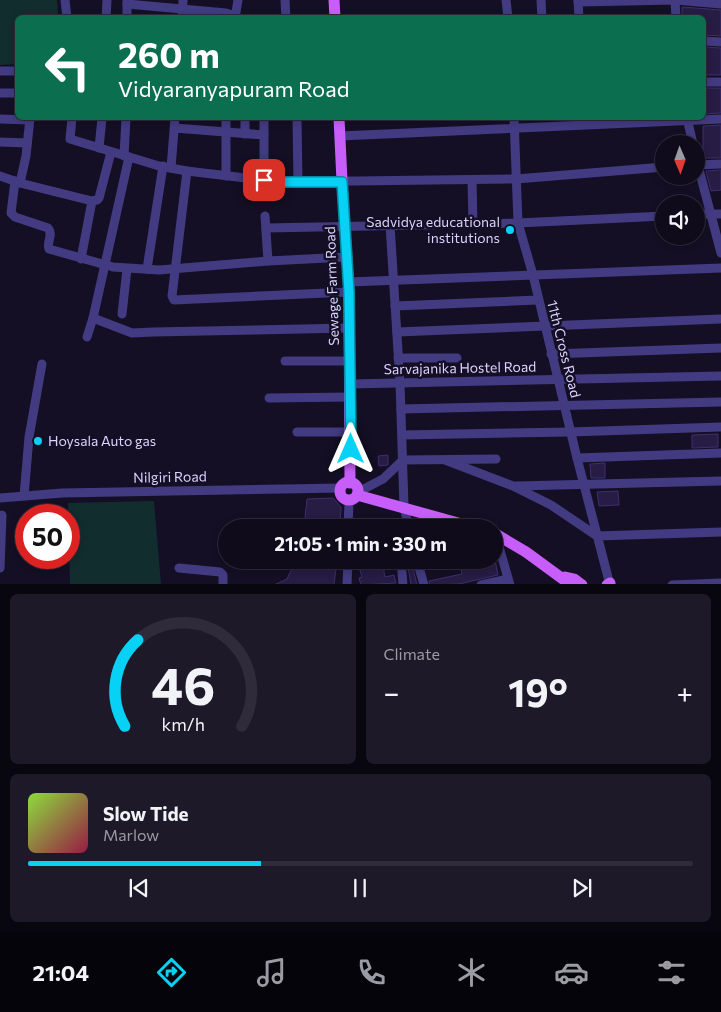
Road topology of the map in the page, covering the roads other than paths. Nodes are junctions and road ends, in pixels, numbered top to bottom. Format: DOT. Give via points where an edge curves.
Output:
graph roads {
  1 [pos="65,0"];
  2 [pos="107,0"];
  3 [pos="183,0"];
  4 [pos="238,0"];
  5 [pos="285,0"];
  6 [pos="334,0"];
  7 [pos="506,0"];
  8 [pos="541,0"];
  9 [pos="675,0"];
  10 [pos="578,1"];
  11 [pos="127,2"];
  12 [pos="721,4"];
  13 [pos="182,14"];
  14 [pos="67,15"];
  15 [pos="106,15"];
  16 [pos="126,15"];
  17 [pos="230,15"];
  18 [pos="235,15"];
  19 [pos="286,15"];
  20 [pos="335,15"];
  21 [pos="508,15"];
  22 [pos="542,15"];
  23 [pos="579,15"];
  24 [pos="676,15"];
  25 [pos="706,41"];
  26 [pos="721,42"];
  27 [pos="0,71"];
  28 [pos="15,71"];
  29 [pos="706,82"];
  30 [pos="721,82"];
  31 [pos="0,92"];
  32 [pos="15,93"];
  33 [pos="0,120"];
  34 [pos="15,120"];
  35 [pos="30,120"];
  36 [pos="72,120"];
  37 [pos="102,120"];
  38 [pos="126,120"];
  39 [pos="175,120"];
  40 [pos="226,120"];
  41 [pos="245,120"];
  42 [pos="264,120"];
  43 [pos="297,120"];
  44 [pos="339,120"];
  45 [pos="514,120"];
  46 [pos="668,120"];
  47 [pos="687,120"];
  48 [pos="706,120"];
  49 [pos="721,120"];
  50 [pos="175,128"];
  51 [pos="515,128"];
  52 [pos="225,132"];
  53 [pos="245,134"];
  54 [pos="264,135"];
  55 [pos="691,135"];
  56 [pos="340,136"];
  57 [pos="0,142"];
  58 [pos="27,143"];
  59 [pos="99,148"];
  60 [pos="110,152"];
  61 [pos="126,156"];
  62 [pos="705,163"];
  63 [pos="721,164"];
  64 [pos="167,167"];
  65 [pos="655,168"];
  66 [pos="187,171"];
  67 [pos="0,176"];
  68 [pos="226,176"];
  69 [pos="516,179"];
  70 [pos="264,180"];
  71 [pos="472,180"];
  72 [pos="18,182"];
  73 [pos="298,182"];
  74 [pos="342,182"];
  75 [pos="703,185"];
  76 [pos="92,201"];
  77 [pos="705,213"];
  78 [pos="711,213"];
  79 [pos="721,214"];
  80 [pos="265,216"];
  81 [pos="655,216"];
  82 [pos="518,223"];
  83 [pos="472,224"];
  84 [pos="390,225"];
  85 [pos="345,226"];
  86 [pos="266,228"];
  87 [pos="721,253"];
  88 [pos="346,257"];
  89 [pos="80,259"];
  90 [pos="268,261"];
  91 [pos="106,265"];
  92 [pos="721,268"];
  93 [pos="127,269"];
  94 [pos="147,269"];
  95 [pos="174,269"];
  96 [pos="533,275"];
  97 [pos="394,280"];
  98 [pos="348,287"];
  99 [pos="538,300"];
  100 [pos="395,306"];
  101 [pos="122,314"];
  102 [pos="93,318"];
  103 [pos="721,319"];
  104 [pos="544,326"];
  105 [pos="349,328"];
  106 [pos="397,332"];
  107 [pos="87,337"];
  108 [pos="721,348"];
  109 [pos="551,354"];
  110 [pos="398,358"];
  111 [pos="457,358"];
  112 [pos="285,361"];
  113 [pos="349,361"];
  114 [pos="42,364"];
  115 [pos="721,376"];
  116 [pos="558,380"];
  117 [pos="400,383"];
  118 [pos="350,384"];
  119 [pos="350,397"];
  120 [pos="270,398"];
  121 [pos="721,402"];
  122 [pos="564,406"];
  123 [pos="401,409"];
  124 [pos="721,427"];
  125 [pos="297,432"];
  126 [pos="351,432"];
  127 [pos="570,432"];
  128 [pos="402,435"];
  129 [pos="721,453"];
  130 [pos="576,458"];
  131 [pos="496,459"];
  132 [pos="403,460"];
  133 [pos="445,460"];
  134 [pos="721,481"];
  135 [pos="584,485"];
  136 [pos="513,486"];
  137 [pos="351,491"];
  138 [pos="24,496"];
  139 [pos="0,498"];
  140 [pos="404,507"];
  141 [pos="2,515"];
  142 [pos="348,519"];
  143 [pos="406,519"];
  144 [pos="445,519"];
  145 [pos="721,532"];
  146 [pos="597,536"];
  147 [pos="503,538"];
  148 [pos="503,562"];
  149 [pos="0,568"];
  150 [pos="179,568"];
  151 [pos="348,569"];
  152 [pos="349,569"];
  153 [pos="402,569"];
  154 [pos="420,569"];
  155 [pos="558,575"];
  156 [pos="509,582"];
  157 [pos="721,583"];
  158 [pos="226,584"];
  159 [pos="347,584"];
  160 [pos="351,584"];
  161 [pos="403,584"];
  162 [pos="424,584"];
  163 [pos="481,584"];
  164 [pos="571,584"];
  165 [pos="582,584"];
  166 [pos="609,584"];
  167 [pos="672,584"];
  1 -- 14 [label="street"];
  2 -- 15 [label="street"];
  3 -- 13 [label="street"];
  4 -- 18 [label="street"];
  5 -- 19 [label="street"];
  6 -- 20 [label="main road"];
  7 -- 21 [label="street"];
  8 -- 22 [label="street"];
  9 -- 10 [label="street"];
  9 -- 12 [label="street"];
  9 -- 24 [label="street"];
  10 -- 23 [label="street"];
  11 -- 13 [label="street"];
  11 -- 16 [label="street"];
  13 -- 17 [label="street"];
  25 -- 26 [label="street"];
  27 -- 28 [label="street"];
  29 -- 30 [label="street"];
  31 -- 32 [label="street"];
  33 -- 34 [label="street"];
  35 -- 58 [label="street"];
  36 -- 59 [label="street" via="70,139"];
  37 -- 59 [label="street"];
  38 -- 61 [label="street"];
  39 -- 50 [label="street"];
  40 -- 52 [label="street"];
  41 -- 53 [label="street"];
  42 -- 54 [label="street"];
  43 -- 73 [label="street"];
  44 -- 56 [label="main road, Sewage Farm Road"];
  45 -- 51 [label="street, 11th Cross Road"];
  46 -- 51 [label="street"];
  47 -- 55 [label="street"];
  48 -- 49 [label="street"];
  50 -- 52 [label="street"];
  50 -- 64 [label="street"];
  51 -- 56 [label="street"];
  51 -- 69 [label="street, 11th Cross Road"];
  52 -- 53 [label="street"];
  52 -- 68 [label="street"];
  53 -- 54 [label="street"];
  54 -- 70 [label="street"];
  56 -- 74 [label="main road, Sewage Farm Road"];
  57 -- 58 [label="street"];
  58 -- 72 [label="street"];
  59 -- 60 [label="street"];
  60 -- 61 [label="street"];
  60 -- 76 [label="street" via="99,198"];
  61 -- 64 [label="street"];
  61 -- 91 [label="street"];
  62 -- 63 [label="street"];
  64 -- 66 [label="street"];
  64 -- 94 [label="street"];
  65 -- 69 [label="street"];
  66 -- 68 [label="street"];
  66 -- 95 [label="street"];
  67 -- 72 [label="street"];
  68 -- 70 [label="street"];
  69 -- 71 [label="street"];
  69 -- 82 [label="street, 11th Cross Road"];
  70 -- 73 [label="street"];
  71 -- 74 [label="street"];
  71 -- 83 [label="street"];
  72 -- 76 [label="street"];
  72 -- 89 [label="street" via="10,208 12,215 48,228 51,234 49,249"];
  73 -- 74 [label="street"];
  74 -- 85 [label="main road, Sewage Farm Road"];
  75 -- 78 [label="street"];
  76 -- 89 [label="street"];
  77 -- 78 [label="street"];
  78 -- 79 [label="street"];
  78 -- 87 [label="street"];
  80 -- 86 [label="street"];
  81 -- 82 [label="street"];
  82 -- 83 [label="street"];
  82 -- 96 [label="street, 11th Cross Road"];
  83 -- 84 [label="street"];
  84 -- 85 [label="street"];
  84 -- 97 [label="street"];
  85 -- 86 [label="street"];
  85 -- 88 [label="main road, Sewage Farm Road"];
  86 -- 90 [label="street"];
  88 -- 90 [label="street"];
  88 -- 98 [label="main road, Sewage Farm Road"];
  89 -- 91 [label="street"];
  90 -- 95 [label="street"];
  91 -- 93 [label="street"];
  91 -- 102 [label="street"];
  92 -- 96 [label="street"];
  93 -- 94 [label="street"];
  93 -- 101 [label="street"];
  94 -- 95 [label="street"];
  95 -- 98 [label="street" via="174,300"];
  96 -- 97 [label="street"];
  96 -- 99 [label="street, 11th Cross Road"];
  97 -- 98 [label="street"];
  97 -- 100 [label="street"];
  98 -- 105 [label="main road, Sewage Farm Road"];
  99 -- 100 [label="street"];
  99 -- 104 [label="street, 11th Cross Road"];
  100 -- 106 [label="street"];
  102 -- 105 [label="street" via="137,334"];
  102 -- 107 [label="street"];
  103 -- 104 [label="street"];
  104 -- 106 [label="street"];
  104 -- 109 [label="street, 11th Cross Road"];
  105 -- 113 [label="main road, Sewage Farm Road"];
  106 -- 110 [label="street"];
  108 -- 109 [label="street"];
  109 -- 116 [label="street, 11th Cross Road"];
  110 -- 111 [label="street"];
  110 -- 117 [label="street"];
  112 -- 113 [label="street"];
  113 -- 118 [label="main road, Sewage Farm Road"];
  114 -- 138 [label="street" via="29,437"];
  115 -- 116 [label="street, Sarvajanika Hostel Road"];
  116 -- 117 [label="street, Sarvajanika Hostel Road"];
  116 -- 122 [label="street, 11th Cross Road"];
  117 -- 118 [label="street, Sarvajanika Hostel Road"];
  117 -- 123 [label="street"];
  118 -- 119 [label="main road, Sewage Farm Road"];
  119 -- 120 [label="street"];
  119 -- 126 [label="main road, Sewage Farm Road"];
  121 -- 122 [label="street"];
  122 -- 123 [label="street"];
  122 -- 127 [label="street, 11th Cross Road"];
  123 -- 128 [label="street"];
  124 -- 127 [label="street"];
  125 -- 126 [label="street"];
  126 -- 137 [label="main road, Sewage Farm Road"];
  127 -- 128 [label="street"];
  127 -- 130 [label="street, 11th Cross Road"];
  128 -- 132 [label="street"];
  129 -- 130 [label="street"];
  130 -- 135 [label="street, 11th Cross Road"];
  131 -- 133 [label="street"];
  132 -- 133 [label="street"];
  132 -- 137 [label="street" via="383,479"];
  132 -- 140 [label="street"];
  133 -- 136 [label="street"];
  134 -- 135 [label="street"];
  135 -- 136 [label="street"];
  135 -- 146 [label="street, 11th Cross Road"];
  136 -- 146 [label="street" via="551,505"];
  137 -- 138 [label="street, Nilgiri Road"];
  137 -- 140 [label="main road"];
  137 -- 142 [label="street"];
  138 -- 139 [label="street, Nilgiri Road"];
  140 -- 143 [label="street"];
  140 -- 144 [label="main road"];
  141 -- 149 [label="street"];
  145 -- 146 [label="street"];
  146 -- 166 [label="street, 11th Cross Road"];
  147 -- 155 [label="main road"];
  148 -- 156 [label="street"];
  150 -- 158 [label="street" via="220,572"];
  151 -- 159 [label="street"];
  152 -- 160 [label="street"];
  153 -- 161 [label="street"];
  154 -- 162 [label="street"];
  155 -- 164 [label="main road"];
  155 -- 165 [label="main road"];
  156 -- 163 [label="street"];
  157 -- 167 [label="street"];
}
